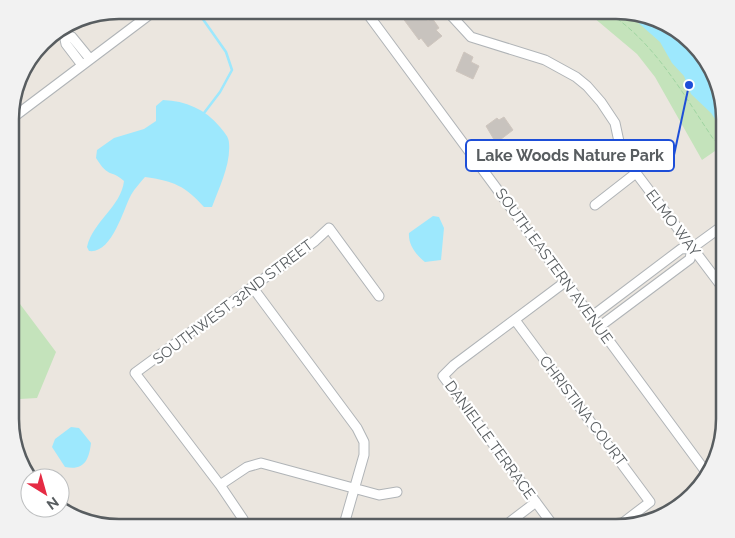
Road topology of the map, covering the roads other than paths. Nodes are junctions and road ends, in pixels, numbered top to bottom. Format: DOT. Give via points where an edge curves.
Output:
graph roads {
  1 [pos="144,19"];
  2 [pos="370,19"];
  3 [pos="455,19"];
  4 [pos="66,34"];
  5 [pos="63,36"];
  6 [pos="90,59"];
  7 [pos="82,65"];
  8 [pos="20,109"];
  9 [pos="636,173"];
  10 [pos="595,205"];
  11 [pos="716,231"];
  12 [pos="692,248"];
  13 [pos="716,279"];
  14 [pos="565,282"];
  15 [pos="253,288"];
  16 [pos="620,294"];
  17 [pos="379,296"];
  18 [pos="630,304"];
  19 [pos="591,316"];
  20 [pos="515,320"];
  21 [pos="599,327"];
  22 [pos="703,468"];
  23 [pos="220,485"];
  24 [pos="354,488"];
  25 [pos="397,492"];
  26 [pos="536,502"];
  27 [pos="629,518"];
  28 [pos="243,519"];
  29 [pos="345,519"];
  30 [pos="514,519"];
  31 [pos="548,519"];
  1 -- 6 [label="street"];
  2 -- 14 [label="street, SOUTH EASTERN AVENUE"];
  3 -- 9 [label="street, ELMO WAY" via="472,36 545,60 587,86 610,113 617,128 621,152"];
  4 -- 6 [label="street"];
  5 -- 7 [label="street"];
  6 -- 7 [label="street"];
  7 -- 8 [label="street"];
  9 -- 10 [label="street"];
  9 -- 12 [label="street, ELMO WAY"];
  11 -- 12 [label="street"];
  12 -- 13 [label="street, ELMO WAY"];
  12 -- 16 [label="street" via="681,249"];
  12 -- 18 [label="street" via="690,259"];
  14 -- 19 [label="street, SOUTH EASTERN AVENUE"];
  14 -- 20 [label="street"];
  15 -- 17 [label="street, SOUTHWEST 32ND STREET" via="330,228"];
  15 -- 23 [label="street, SOUTHWEST 32ND STREET" via="135,373"];
  15 -- 24 [label="street" via="361,436 364,455"];
  16 -- 18 [label="street"];
  16 -- 19 [label="street"];
  18 -- 21 [label="street"];
  19 -- 21 [label="street, SOUTH EASTERN AVENUE"];
  20 -- 26 [label="street, DANIELLE TERRACE" via="442,376"];
  20 -- 27 [label="street, CHRISTINA COURT" via="650,502"];
  21 -- 22 [label="street, SOUTH EASTERN AVENUE"];
  23 -- 24 [label="street" via="247,467 261,463"];
  23 -- 28 [label="street"];
  24 -- 25 [label="street" via="379,495"];
  24 -- 29 [label="street"];
  26 -- 30 [label="street"];
  26 -- 31 [label="street, DANIELLE TERRACE"];
}
